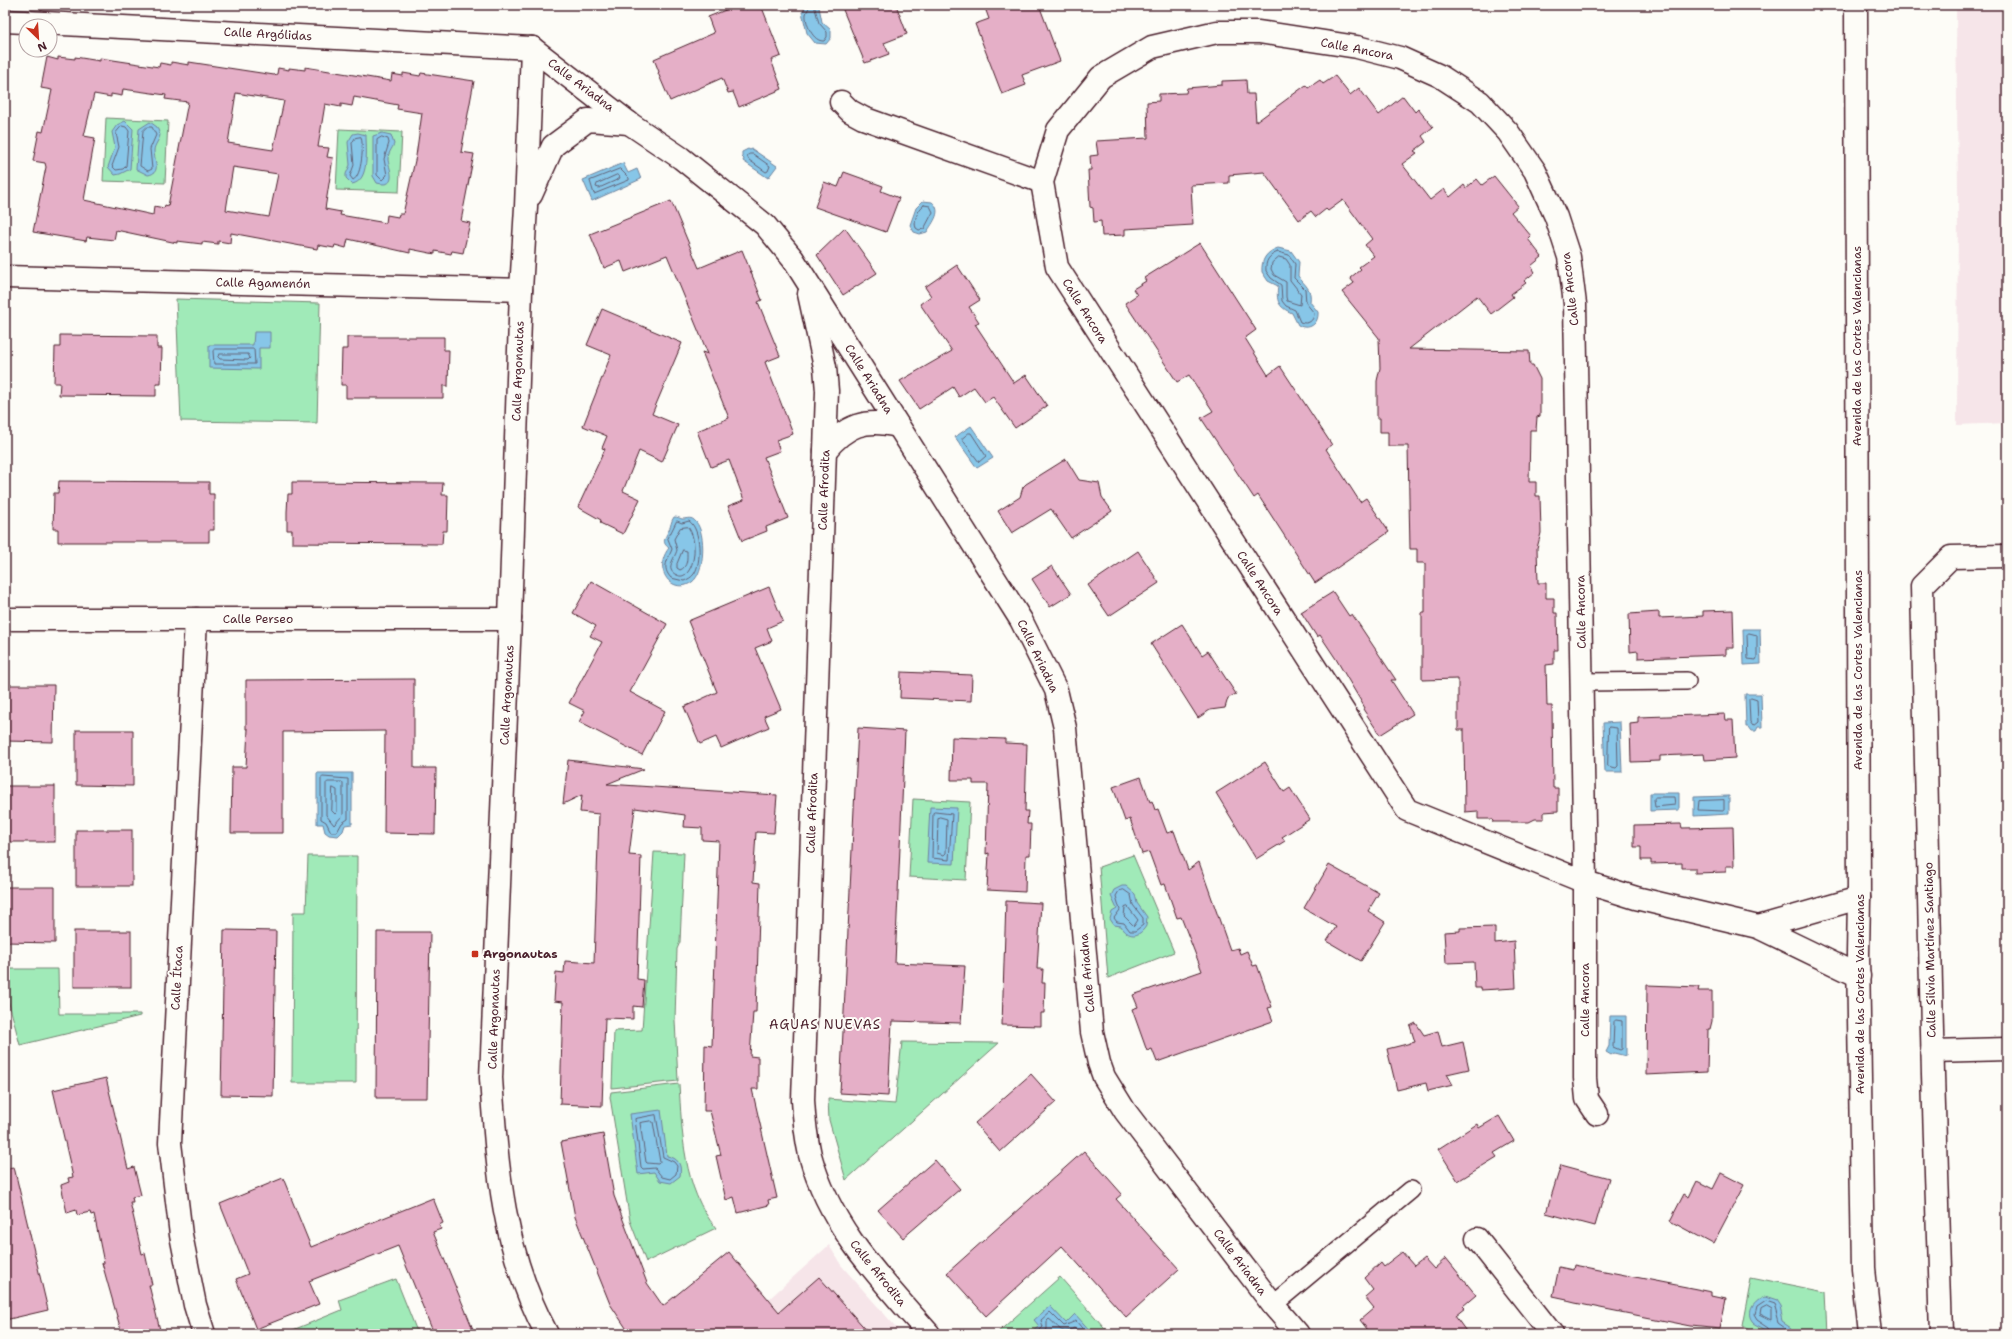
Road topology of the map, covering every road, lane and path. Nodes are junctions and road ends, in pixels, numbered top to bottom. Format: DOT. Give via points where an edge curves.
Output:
graph roads {
  1 [pos="1856,5"];
  2 [pos="5,21"];
  3 [pos="532,48"];
  4 [pos="841,102"];
  5 [pos="629,123"];
  6 [pos="1042,182"];
  7 [pos="526,207"];
  8 [pos="793,259"];
  9 [pos="5,277"];
  10 [pos="521,290"];
  11 [pos="898,426"];
  12 [pos="825,451"];
  13 [pos="2007,556"];
  14 [pos="5,619"];
  15 [pos="196,619"];
  16 [pos="510,620"];
  17 [pos="1687,681"];
  18 [pos="1582,682"];
  19 [pos="1586,882"];
  20 [pos="1859,898"];
  21 [pos="1758,927"];
  22 [pos="1858,976"];
  23 [pos="2007,1049"];
  24 [pos="1932,1051"];
  25 [pos="1597,1114"];
  26 [pos="1411,1190"];
  27 [pos="1477,1239"];
  28 [pos="1273,1305"];
  29 [pos="1544,1331"];
  30 [pos="204,1334"];
  31 [pos="547,1334"];
  32 [pos="929,1334"];
  33 [pos="1298,1334"];
  34 [pos="1870,1334"];
  35 [pos="1941,1334"];
  1 -- 20 [label="street, Avenida de las Cortes Valencianas"];
  2 -- 3 [label="street, Calle Argólidas"];
  3 -- 5 [label="street, Calle Ariadna"];
  3 -- 7 [label="street, Calle Argonautas"];
  4 -- 6 [label="street" via="863,118"];
  5 -- 7 [label="street, Calle Ariadna" via="588,120 553,146"];
  5 -- 8 [label="street, Calle Ariadna" via="680,158 765,225"];
  6 -- 18 [label="street, Calle Ancora" via="1058,130 1101,77 1152,46 1217,32 1259,32 1357,47 1400,58 1440,76 1480,102 1508,132 1535,171 1556,217 1569,257 1575,304"];
  6 -- 19 [label="street, Calle Ancora" via="1057,268 1407,810"];
  7 -- 10 [label="street, Calle Argonautas"];
  8 -- 11 [label="street, Calle Ariadna"];
  8 -- 12 [label="street, Calle Afrodita" via="809,294 825,367"];
  9 -- 10 [label="street, Calle Agamenón"];
  10 -- 16 [label="street, Calle Argonautas"];
  11 -- 12 [label="street" via="882,422 865,423 848,429"];
  11 -- 28 [label="street, Calle Ariadna" via="1021,620 1056,690 1065,728 1092,1032 1104,1078 1125,1111"];
  12 -- 32 [label="street, Calle Afrodita" via="803,1100 805,1129 810,1155 820,1184 846,1234 860,1255"];
  13 -- 24 [label="street, Calle Silvia Martínez Santiago" via="1951,557 1922,586"];
  14 -- 15 [label="street, Calle Perseo"];
  15 -- 16 [label="street, Calle Perseo"];
  15 -- 30 [label="street, Calle Ítaca" via="170,1143 181,1235"];
  16 -- 31 [label="street, Calle Argonautas" via="491,1078 502,1205 517,1263"];
  17 -- 18 [label="lane"];
  18 -- 19 [label="street, Calle Ancora"];
  19 -- 21 [label="street, Calle Ancora" via="1636,898"];
  19 -- 25 [label="street, Calle Ancora" via="1585,1078 1588,1099"];
  20 -- 21 [label="street, Calle Ancora"];
  20 -- 22 [label="street, Avenida de las Cortes Valencianas"];
  21 -- 22 [label="street, Calle Ancora"];
  22 -- 34 [label="street, Avenida de las Cortes Valencianas" via="1862,1269"];
  23 -- 24 [label="street"];
  24 -- 35 [label="street, Calle Silvia Martínez Santiago"];
  26 -- 28 [label="lane"];
  27 -- 29 [label="street"];
  28 -- 33 [label="street, Calle Ariadna"];
}
